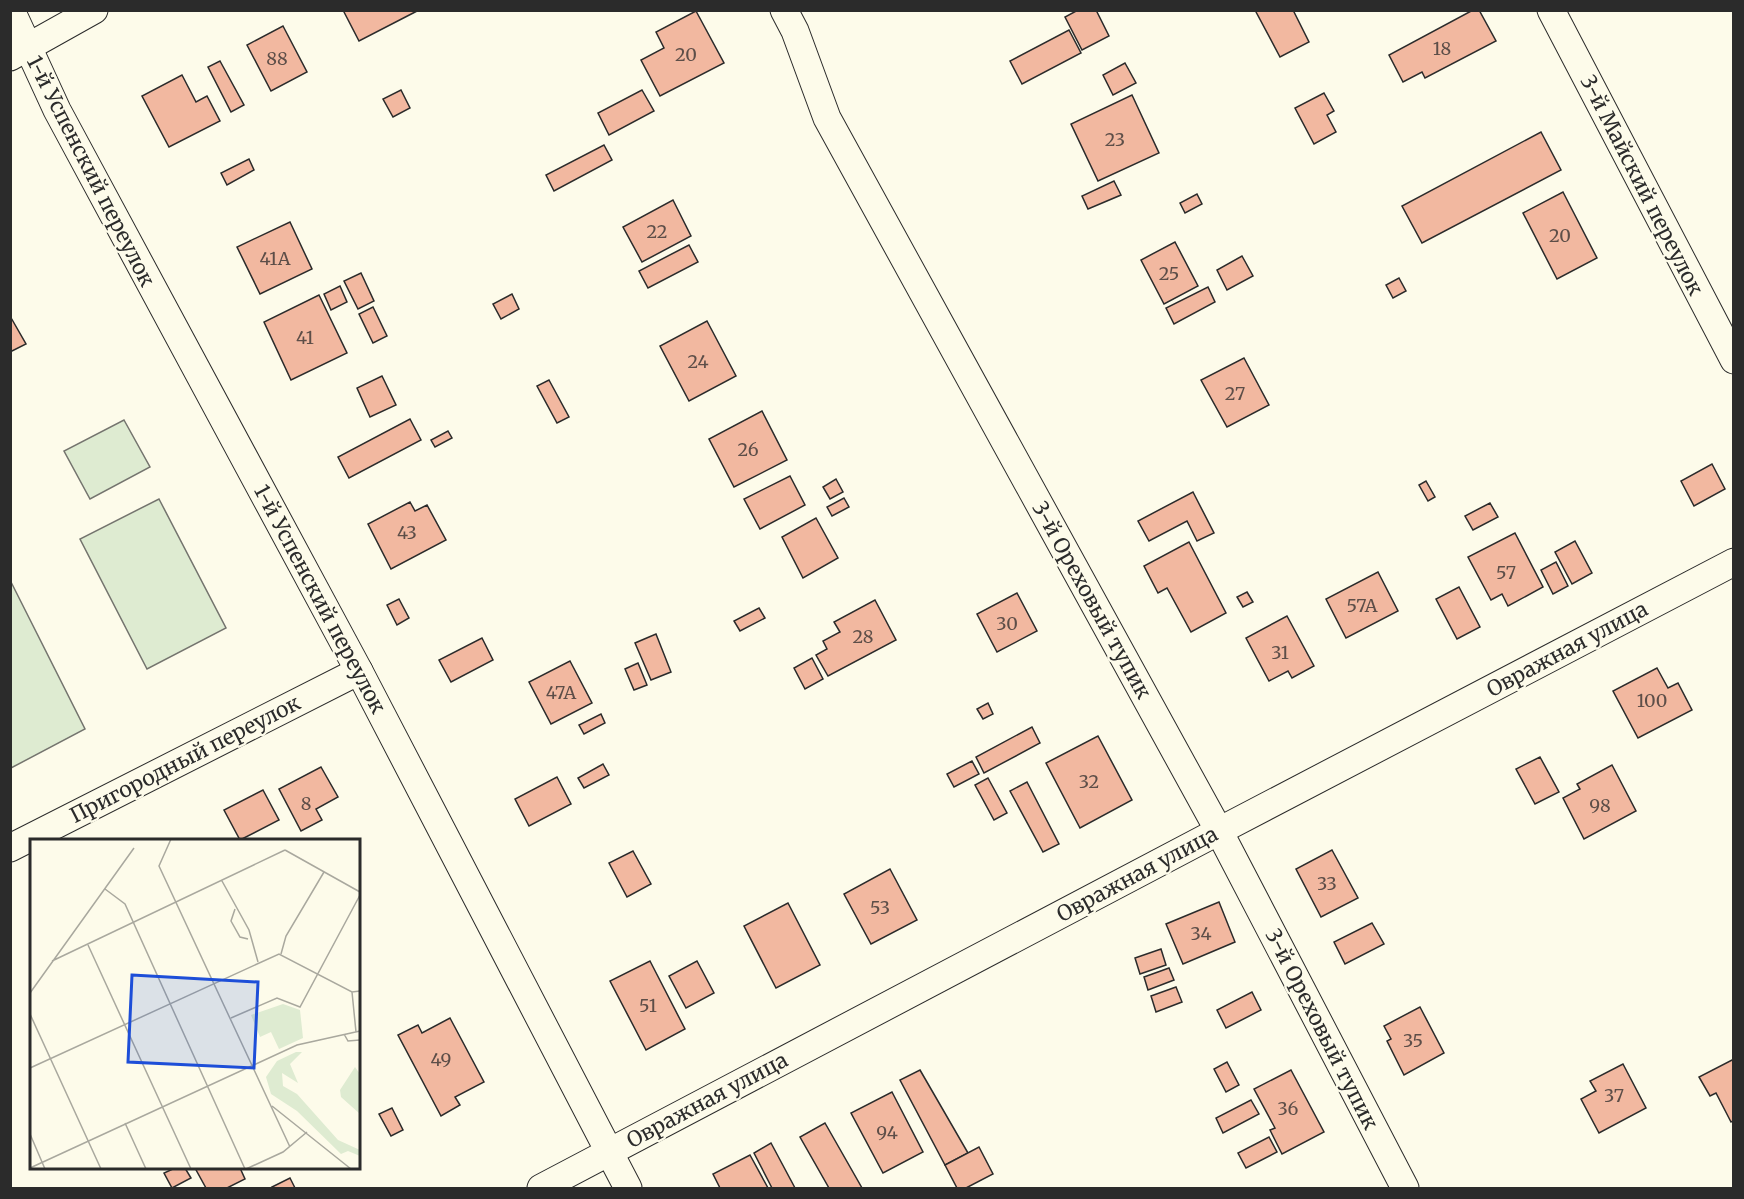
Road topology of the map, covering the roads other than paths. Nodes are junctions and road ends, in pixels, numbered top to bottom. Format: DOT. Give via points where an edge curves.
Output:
graph roads {
  1 [pos="11,10"];
  2 [pos="94,10"];
  3 [pos="784,10"];
  4 [pos="1551,10"];
  5 [pos="19,53"];
  6 [pos="1734,360"];
  7 [pos="1734,562"];
  8 [pos="359,671"];
  9 [pos="1219,831"];
  10 [pos="10,848"];
  11 [pos="608,1152"];
  12 [pos="541,1188"];
  13 [pos="628,1188"];
  14 [pos="1405,1188"];
  1 -- 5 [label="street, 1-й Успенский переулок"];
  2 -- 5 [label="street"];
  3 -- 9 [label="street, 3-й Ореховый тупик" via="827,118"];
  4 -- 6 [label="street, 3-й Майский переулок"];
  5 -- 8 [label="street, 1-й Успенский переулок" via="57,110"];
  7 -- 9 [label="street, Овражная улица"];
  8 -- 10 [label="street, Пригородный переулок"];
  8 -- 11 [label="street, 1-й Успенский переулок"];
  9 -- 11 [label="street, Овражная улица"];
  9 -- 14 [label="street, 3-й Ореховый тупик"];
  11 -- 12 [label="street, Овражная улица"];
  11 -- 13 [label="street, 1-й Успенский переулок"];
}
